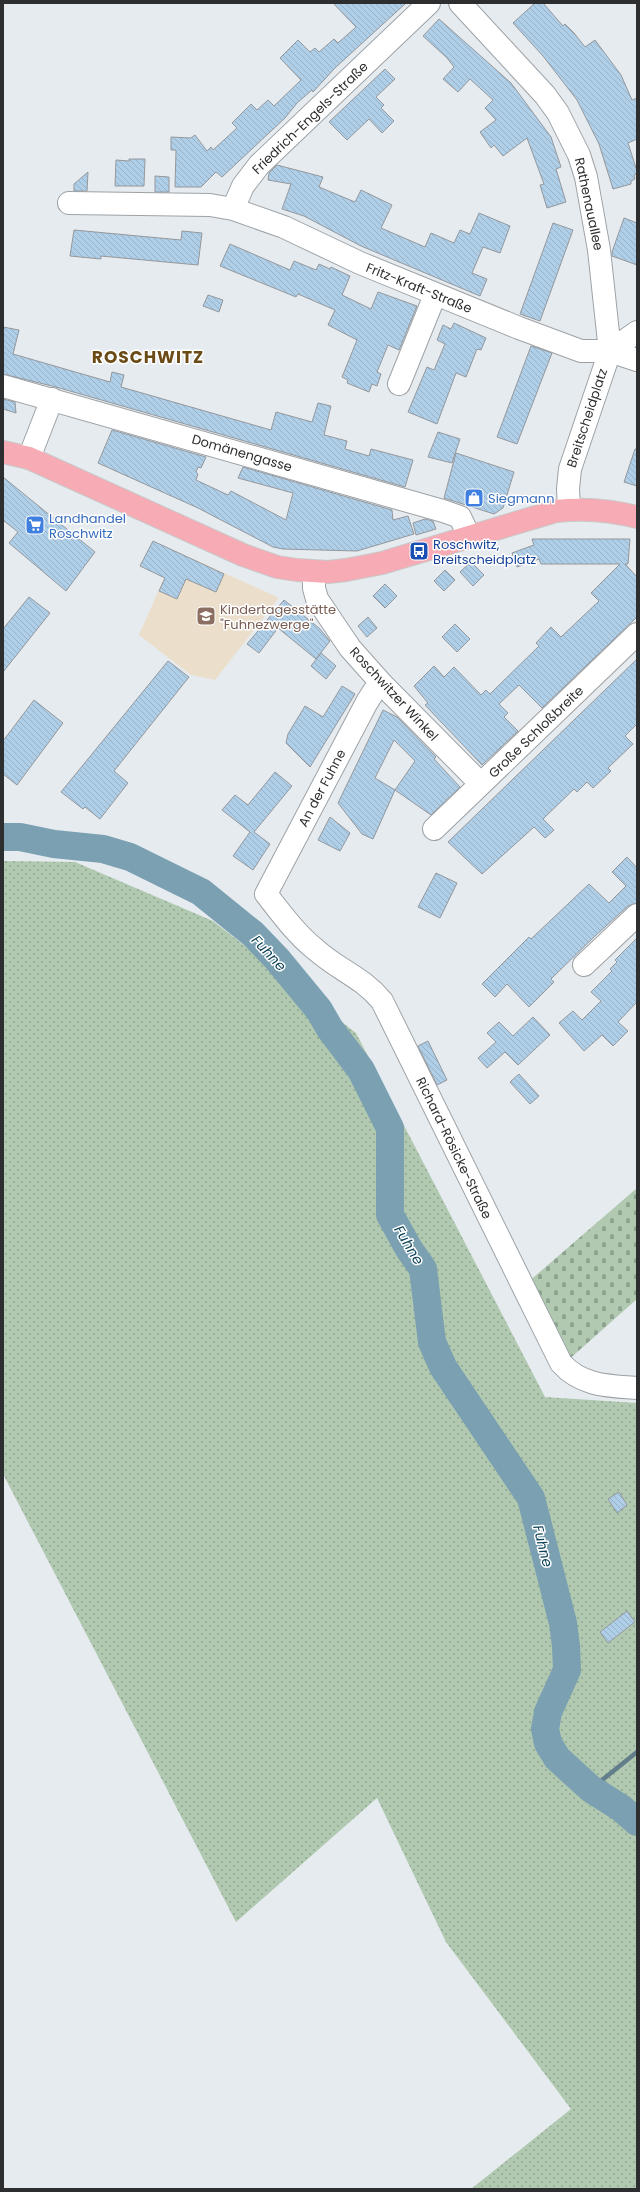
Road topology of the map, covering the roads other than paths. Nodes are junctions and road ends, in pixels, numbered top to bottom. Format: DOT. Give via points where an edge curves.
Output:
graph roads {
  1 [pos="429,3"];
  2 [pos="460,3"];
  3 [pos="69,203"];
  4 [pos="233,208"];
  5 [pos="435,295"];
  6 [pos="637,332"];
  7 [pos="610,351"];
  8 [pos="637,360"];
  9 [pos="399,384"];
  10 [pos="3,386"];
  11 [pos="52,399"];
  12 [pos="3,452"];
  13 [pos="29,458"];
  14 [pos="570,510"];
  15 [pos="637,517"];
  16 [pos="469,536"];
  17 [pos="314,572"];
  18 [pos="637,634"];
  19 [pos="382,684"];
  20 [pos="481,784"];
  21 [pos="434,829"];
  22 [pos="266,894"];
  23 [pos="637,915"];
  24 [pos="584,965"];
  25 [pos="637,1388"];
  1 -- 4 [label="street, Friedrich-Engels-Straße" via="259,165 243,186"];
  2 -- 7 [label="street, Rathenauallee" via="544,95 558,113 579,155 586,177 599,250"];
  3 -- 4 [label="street" via="210,205"];
  4 -- 5 [label="street, Fritz-Kraft-Straße" via="284,227 360,264"];
  5 -- 7 [label="street, Fritz-Kraft-Straße" via="581,351"];
  5 -- 9 [label="street"];
  6 -- 7 [label="street"];
  7 -- 8 [label="street, Fritz-Kraft-Straße"];
  7 -- 14 [label="street, Breitscheidplatz" via="570,469"];
  10 -- 11 [label="street, Domänengasse"];
  11 -- 13 [label="street"];
  11 -- 16 [label="street, Domänengasse" via="450,513 460,517"];
  12 -- 13 [label="main road"];
  13 -- 17 [label="main road" via="243,556 277,567"];
  14 -- 15 [label="main road" via="606,511"];
  14 -- 16 [label="main road" via="542,514"];
  16 -- 17 [label="main road" via="364,567"];
  17 -- 19 [label="street, Roschwitzer Winkel" via="314,588 325,613 350,648"];
  18 -- 20 [label="street, Große Schloßbreite"];
  19 -- 20 [label="street, Roschwitzer Winkel"];
  19 -- 22 [label="street, An der Fuhne" via="367,702"];
  20 -- 21 [label="street, Große Schloßbreite"];
  22 -- 25 [label="street, Richard-Rösicke-Straße" via="314,949 336,966 360,978 382,1001 561,1363 576,1377 589,1382 604,1386"];
  23 -- 24 [label="street"];
}
